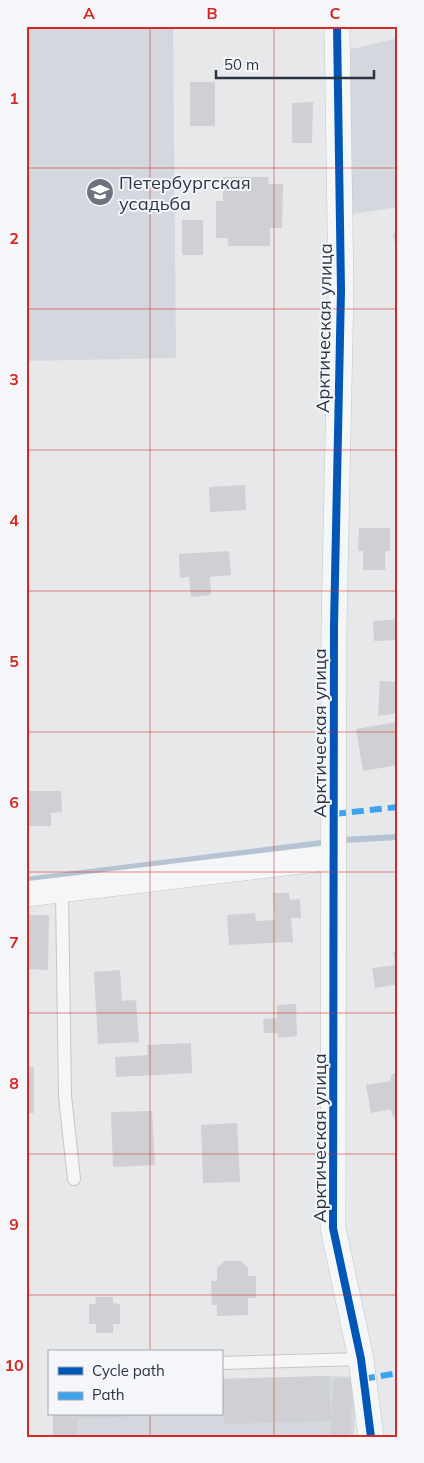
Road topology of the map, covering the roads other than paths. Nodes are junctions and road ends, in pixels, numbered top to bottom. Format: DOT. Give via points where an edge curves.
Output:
graph roads {
  1 [pos="337,26"];
  2 [pos="334,857"];
  3 [pos="62,891"];
  4 [pos="26,894"];
  5 [pos="74,1179"];
  6 [pos="360,1359"];
  7 [pos="222,1363"];
  8 [pos="370,1437"];
  1 -- 2 [label="street, Арктическая улица" via="341,290 334,616"];
  2 -- 3 [label="street"];
  2 -- 6 [label="street, Арктическая улица" via="333,1228"];
  3 -- 4 [label="street"];
  3 -- 5 [label="lane" via="65,1096"];
  6 -- 7 [label="lane"];
  6 -- 8 [label="street, Арктическая улица"];
}
